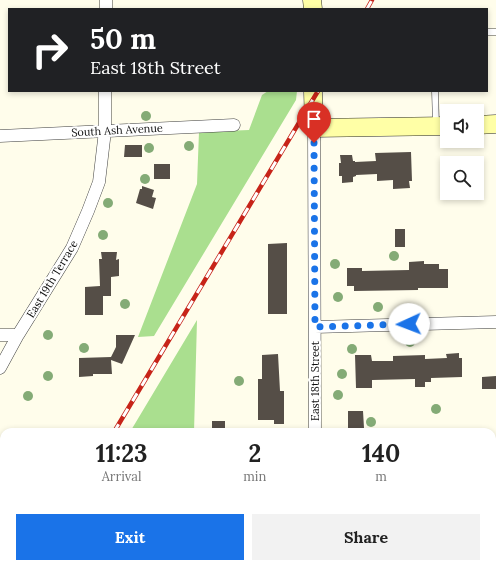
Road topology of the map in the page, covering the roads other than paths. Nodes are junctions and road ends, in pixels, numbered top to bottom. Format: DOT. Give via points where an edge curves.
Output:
graph roads {
  1 [pos="105,92"];
  2 [pos="313,92"];
  3 [pos="435,92"];
  4 [pos="440,116"];
  5 [pos="496,124"];
  6 [pos="234,125"];
  7 [pos="484,125"];
  8 [pos="440,126"];
  9 [pos="314,128"];
  10 [pos="105,131"];
  11 [pos="0,136"];
  12 [pos="496,322"];
  13 [pos="315,327"];
  14 [pos="0,335"];
  15 [pos="18,335"];
  16 [pos="0,368"];
  17 [pos="315,428"];
  1 -- 10 [label="street, East 19th Terrace"];
  2 -- 9 [label="street, East 18th Street"];
  3 -- 4 [label="lane"];
  5 -- 7 [label="street"];
  6 -- 10 [label="street, South Ash Avenue"];
  8 -- 9 [label="street"];
  9 -- 13 [label="street, East 18th Street"];
  10 -- 11 [label="street, South Ash Avenue"];
  10 -- 15 [label="street, East 19th Terrace" via="99,182 88,211 72,248"];
  12 -- 13 [label="street"];
  13 -- 17 [label="street, East 18th Street"];
  14 -- 15 [label="street"];
  15 -- 16 [label="street, East 19th Terrace"];
}
